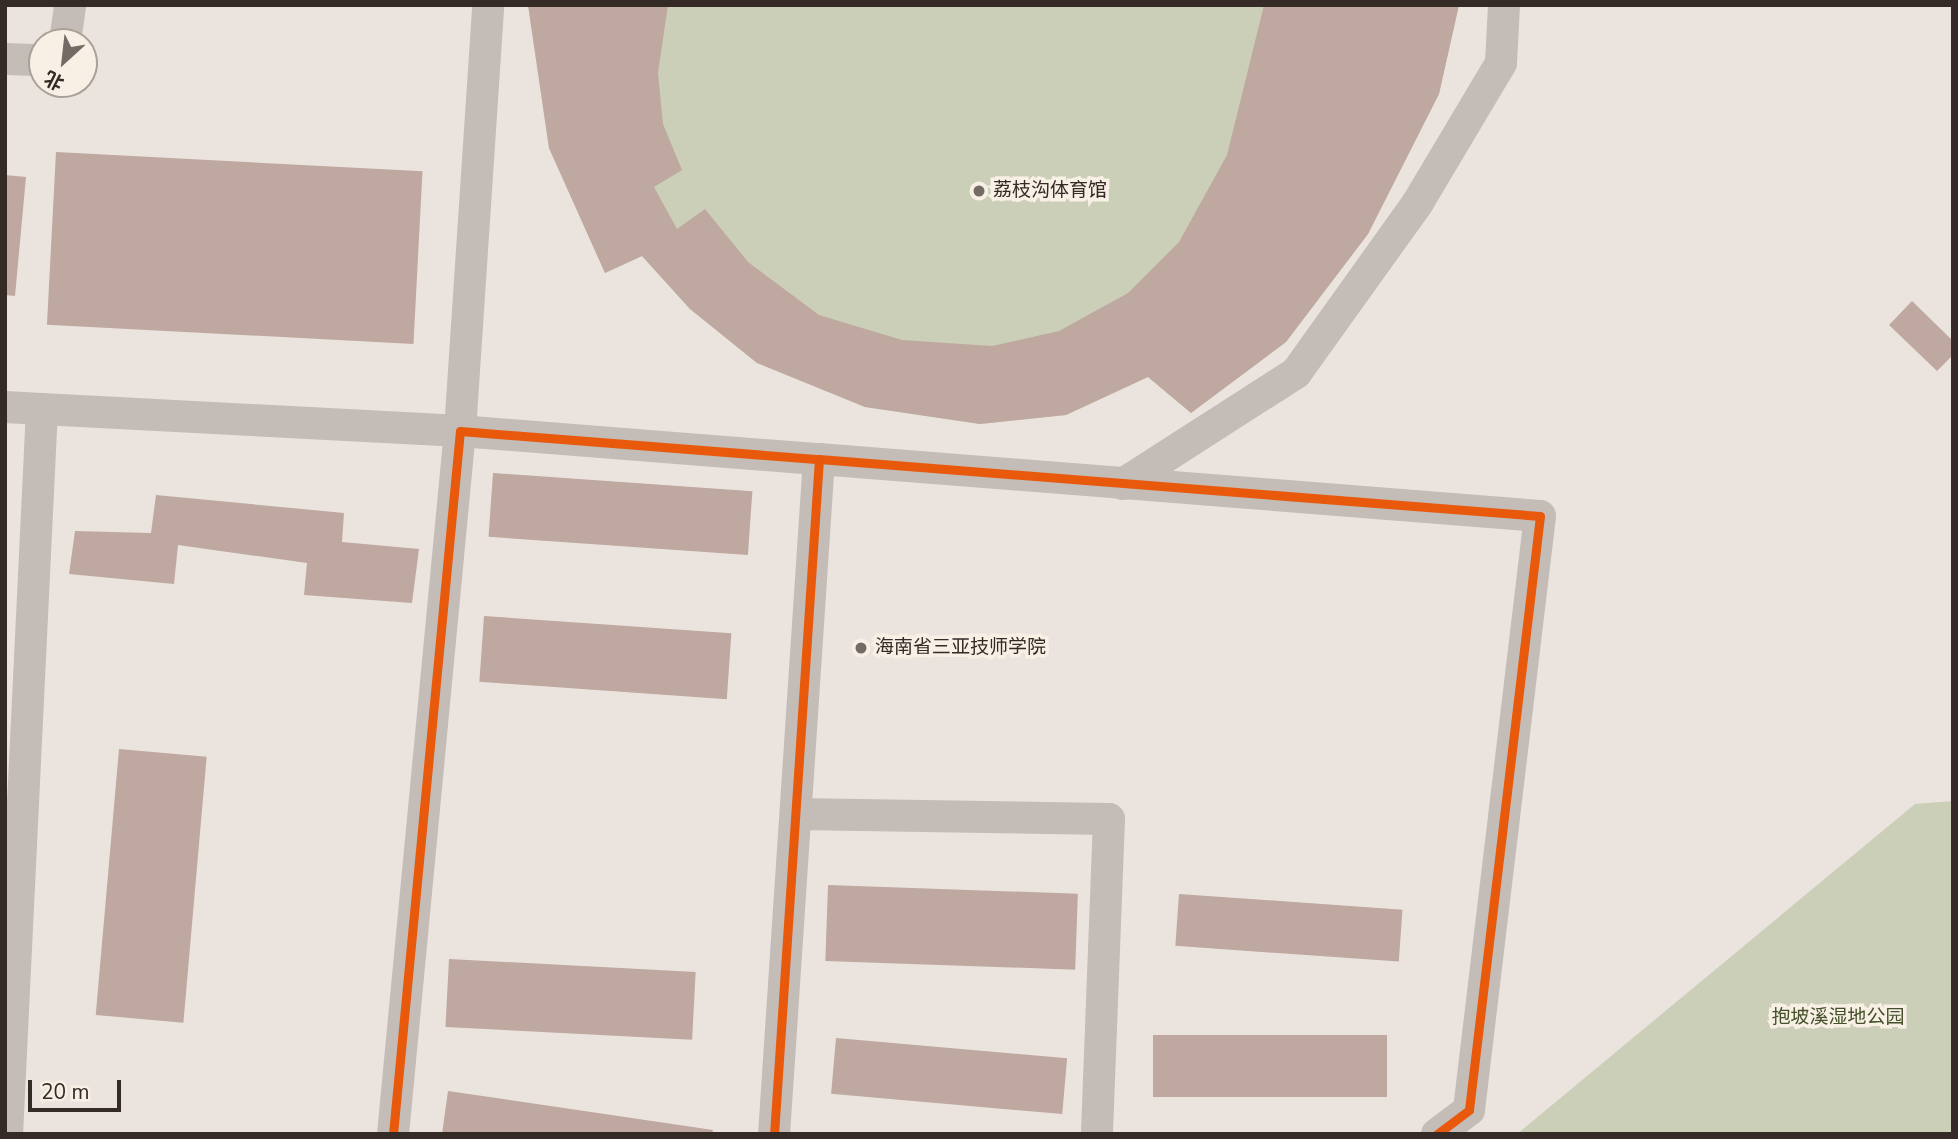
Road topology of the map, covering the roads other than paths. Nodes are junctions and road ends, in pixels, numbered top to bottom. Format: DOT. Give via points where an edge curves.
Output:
graph roads {
  1 [pos="70,5"];
  2 [pos="488,5"];
  3 [pos="1504,5"];
  4 [pos="67,28"];
  5 [pos="5,59"];
  6 [pos="28,60"];
  7 [pos="5,407"];
  8 [pos="42,409"];
  9 [pos="460,431"];
  10 [pos="819,459"];
  11 [pos="1124,484"];
  12 [pos="796,814"];
  13 [pos="7,1134"];
  14 [pos="393,1134"];
  15 [pos="774,1134"];
  16 [pos="1097,1134"];
  17 [pos="1437,1134"];
  1 -- 4 [label="street"];
  2 -- 9 [label="street"];
  3 -- 11 [label="street" via="1501,63 1417,204 1296,373"];
  5 -- 6 [label="street"];
  7 -- 8 [label="street"];
  8 -- 9 [label="street"];
  8 -- 13 [label="street"];
  9 -- 10 [label="street"];
  9 -- 14 [label="street"];
  10 -- 11 [label="street"];
  10 -- 12 [label="street"];
  11 -- 17 [label="street" via="1540,516 1469,1110"];
  12 -- 15 [label="street"];
  12 -- 16 [label="street" via="1109,819"];
}
